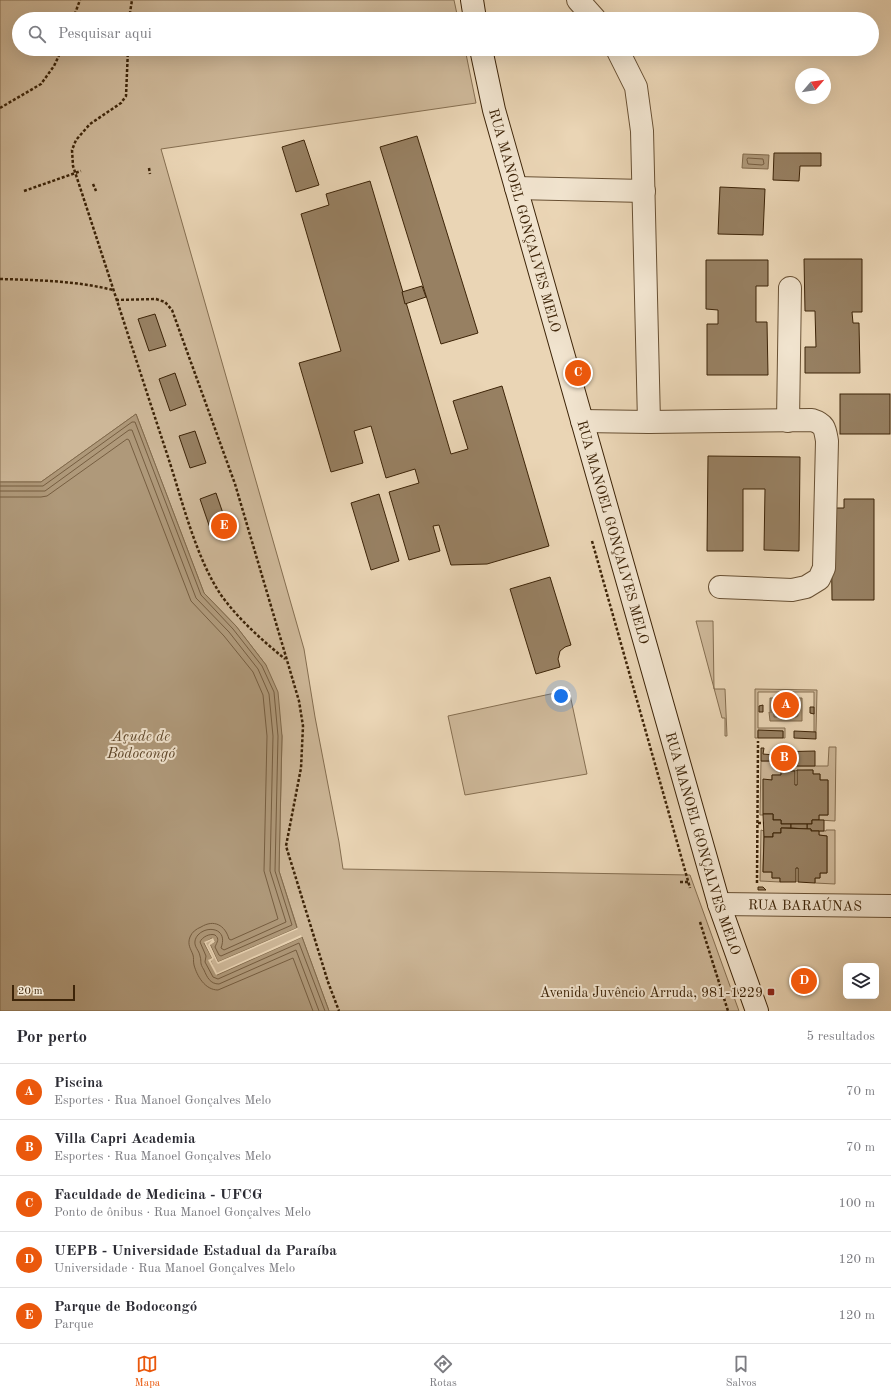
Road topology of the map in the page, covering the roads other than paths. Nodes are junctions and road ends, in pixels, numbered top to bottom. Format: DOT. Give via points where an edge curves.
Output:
graph roads {
  1 [pos="472,0"];
  2 [pos="578,0"];
  3 [pos="474,12"];
  4 [pos="589,12"];
  5 [pos="482,56"];
  6 [pos="620,56"];
  7 [pos="516,188"];
  8 [pos="644,191"];
  9 [pos="790,288"];
  10 [pos="582,421"];
  11 [pos="788,421"];
  12 [pos="649,422"];
  13 [pos="720,586"];
  14 [pos="719,904"];
  15 [pos="891,906"];
  16 [pos="757,1011"];
  1 -- 3 [label="street"];
  2 -- 4 [label="street"];
  5 -- 7 [label="street, RUA MANOEL GONÇALVES MELO" via="494,110"];
  6 -- 8 [label="street" via="636,87 642,131"];
  7 -- 8 [label="street"];
  7 -- 10 [label="street, RUA MANOEL GONÇALVES MELO"];
  8 -- 12 [label="street"];
  9 -- 11 [label="street"];
  10 -- 12 [label="street"];
  10 -- 14 [label="street, RUA MANOEL GONÇALVES MELO"];
  11 -- 12 [label="street"];
  11 -- 13 [label="street" via="812,420 820,423 825,430 827,442 824,568 819,578 806,586 792,590"];
  14 -- 15 [label="street, RUA BARAÚNAS"];
  14 -- 16 [label="street, RUA MANOEL GONÇALVES MELO"];
}
